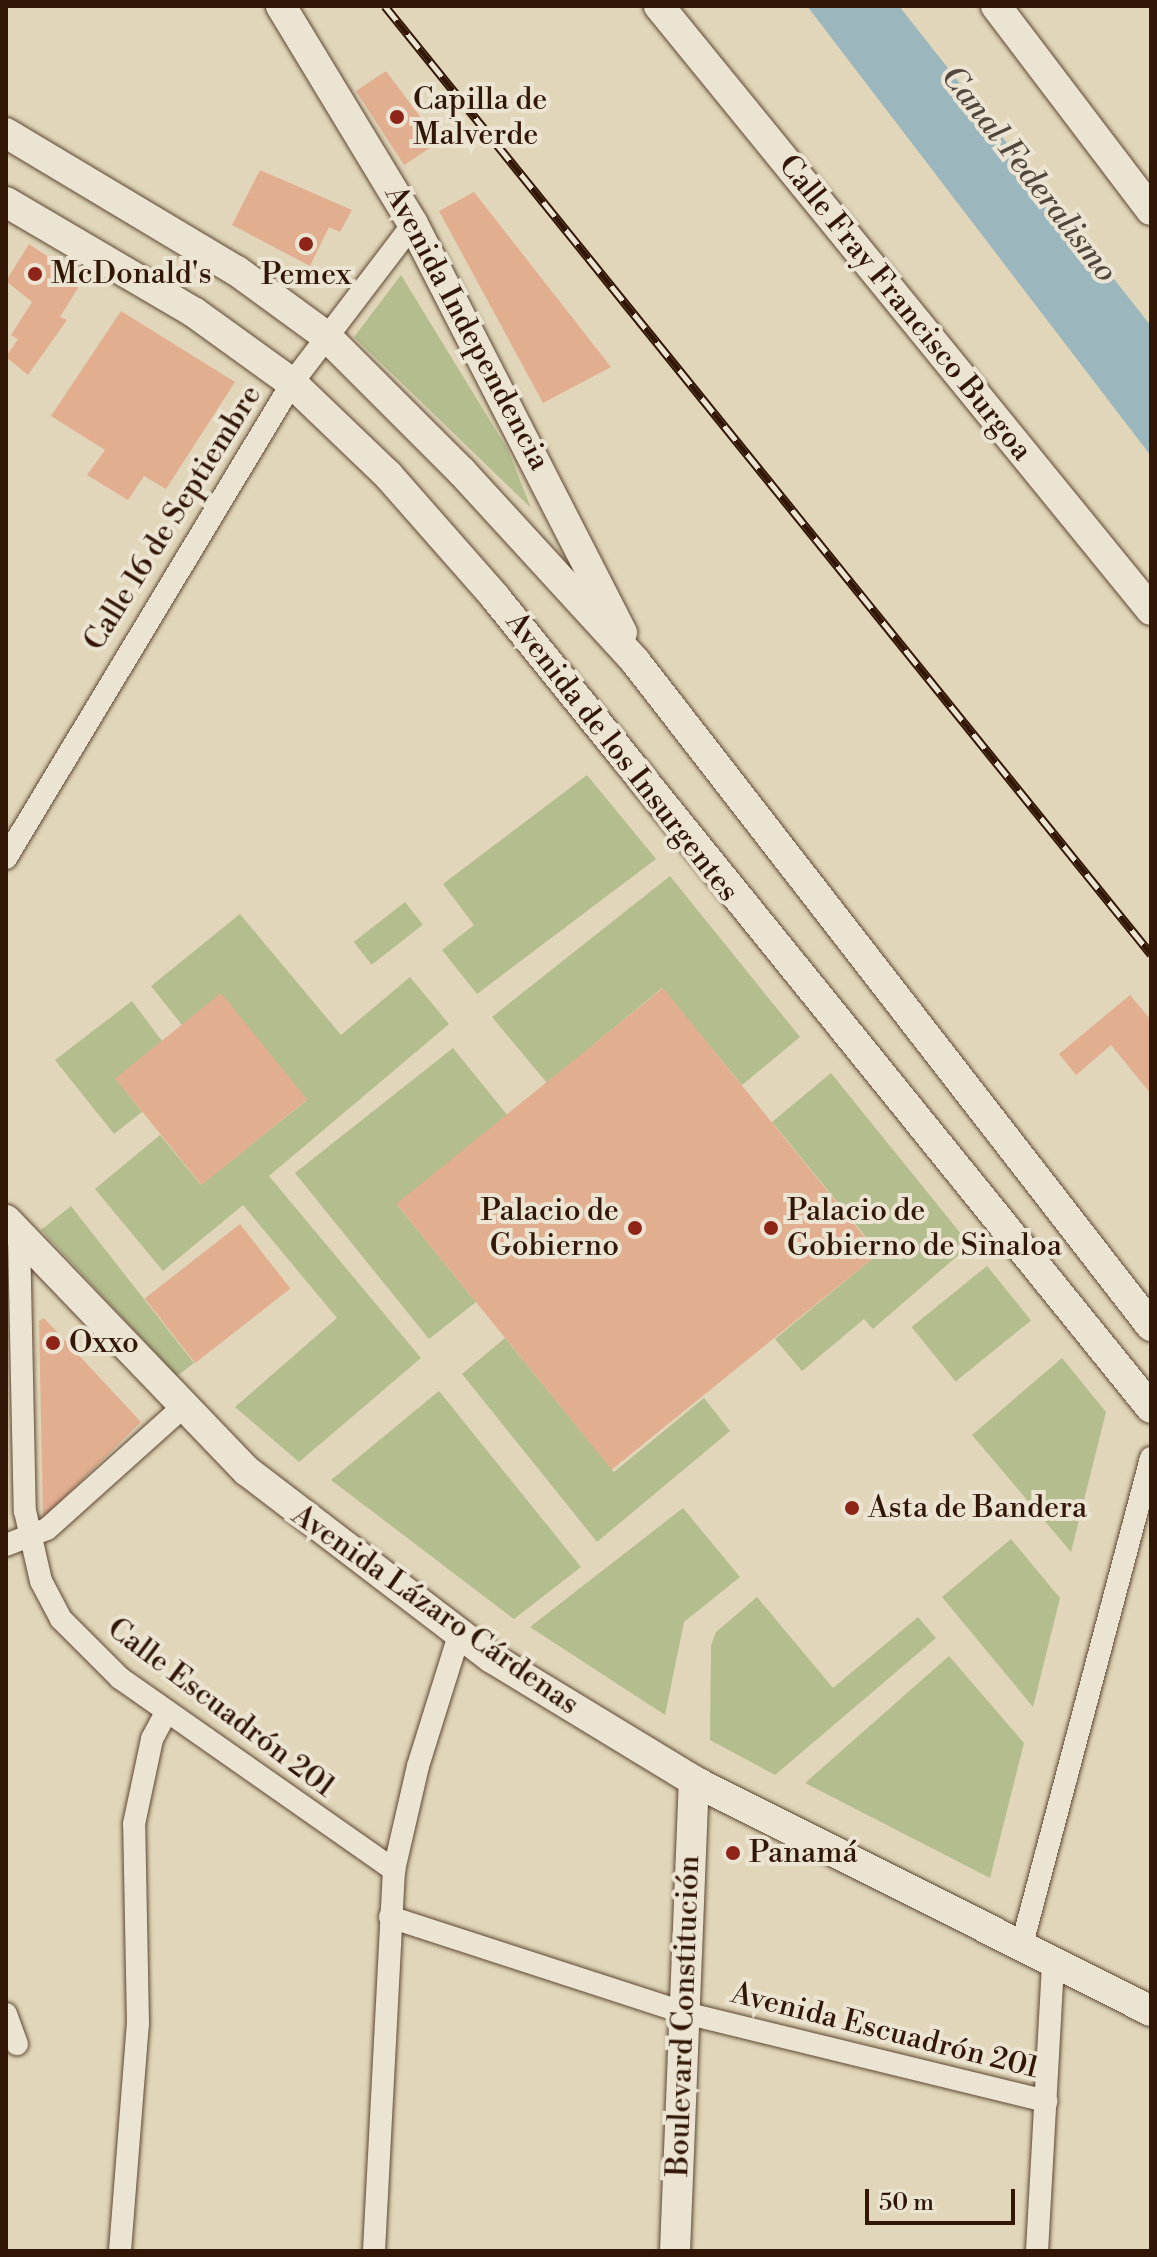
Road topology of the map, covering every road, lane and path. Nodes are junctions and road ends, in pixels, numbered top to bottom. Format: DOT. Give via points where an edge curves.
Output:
graph roads {
  1 [pos="281,6"];
  2 [pos="659,6"];
  3 [pos="996,6"];
  4 [pos="7,135"];
  5 [pos="6,202"];
  6 [pos="1151,210"];
  7 [pos="413,224"];
  8 [pos="326,336"];
  9 [pos="292,383"];
  10 [pos="1151,610"];
  11 [pos="635,661"];
  12 [pos="6,858"];
  13 [pos="12,1228"];
  14 [pos="1151,1326"];
  15 [pos="183,1407"];
  16 [pos="1151,1408"];
  17 [pos="1151,1458"];
  18 [pos="29,1541"];
  19 [pos="6,1545"];
  20 [pos="459,1635"];
  21 [pos="166,1713"];
  22 [pos="694,1781"];
  23 [pos="394,1870"];
  24 [pos="390,1917"];
  25 [pos="1021,1948"];
  26 [pos="1053,1964"];
  27 [pos="1151,2011"];
  28 [pos="685,2013"];
  29 [pos="6,2014"];
  30 [pos="17,2044"];
  31 [pos="1046,2101"];
  32 [pos="120,2251"];
  33 [pos="374,2251"];
  34 [pos="675,2251"];
  35 [pos="1037,2251"];
  1 -- 7 [label="main road, Avenida Independencia"];
  2 -- 10 [label="main road, Calle Fray Francisco Burgoa"];
  3 -- 6 [label="main road"];
  4 -- 8 [label="main road, Avenida de los Insurgentes" via="237,271"];
  5 -- 9 [label="main road, Avenida de los Insurgentes" via="195,313"];
  7 -- 8 [label="street, Calle 16 de Septiembre"];
  7 -- 11 [label="main road, Avenida Independencia" via="570,521"];
  8 -- 9 [label="street, Calle 16 de Septiembre"];
  8 -- 11 [label="main road, Avenida de los Insurgentes"];
  9 -- 12 [label="street, Calle 16 de Septiembre"];
  9 -- 16 [label="main road, Avenida de los Insurgentes" via="388,475 478,578"];
  11 -- 14 [label="main road, Avenida de los Insurgentes"];
  13 -- 15 [label="main road, Avenida Lázaro Cárdenas"];
  13 -- 18 [label="street, Calle Escuadrón 201"];
  15 -- 18 [label="street"];
  15 -- 20 [label="main road, Avenida Lázaro Cárdenas" via="284,1502"];
  17 -- 25 [label="street"];
  18 -- 19 [label="street"];
  18 -- 21 [label="street, Calle Escuadrón 201" via="61,1619 100,1661"];
  20 -- 22 [label="main road, Avenida Lázaro Cárdenas"];
  20 -- 23 [label="street" via="418,1766"];
  21 -- 23 [label="street, Calle Escuadrón 201"];
  21 -- 32 [label="street" via="152,1739 134,1824 137,2038"];
  22 -- 25 [label="main road, Avenida Lázaro Cárdenas"];
  22 -- 28 [label="main road, Boulevard Constitución"];
  23 -- 24 [label="street"];
  24 -- 28 [label="street, Avenida Escuadrón 201"];
  24 -- 33 [label="street"];
  25 -- 26 [label="main road, Avenida Lázaro Cárdenas"];
  26 -- 27 [label="main road, Avenida Lázaro Cárdenas"];
  26 -- 31 [label="street"];
  28 -- 31 [label="street, Avenida Escuadrón 201"];
  28 -- 34 [label="main road, Boulevard Constitución"];
  29 -- 30 [label="street"];
  31 -- 35 [label="street"];
}
